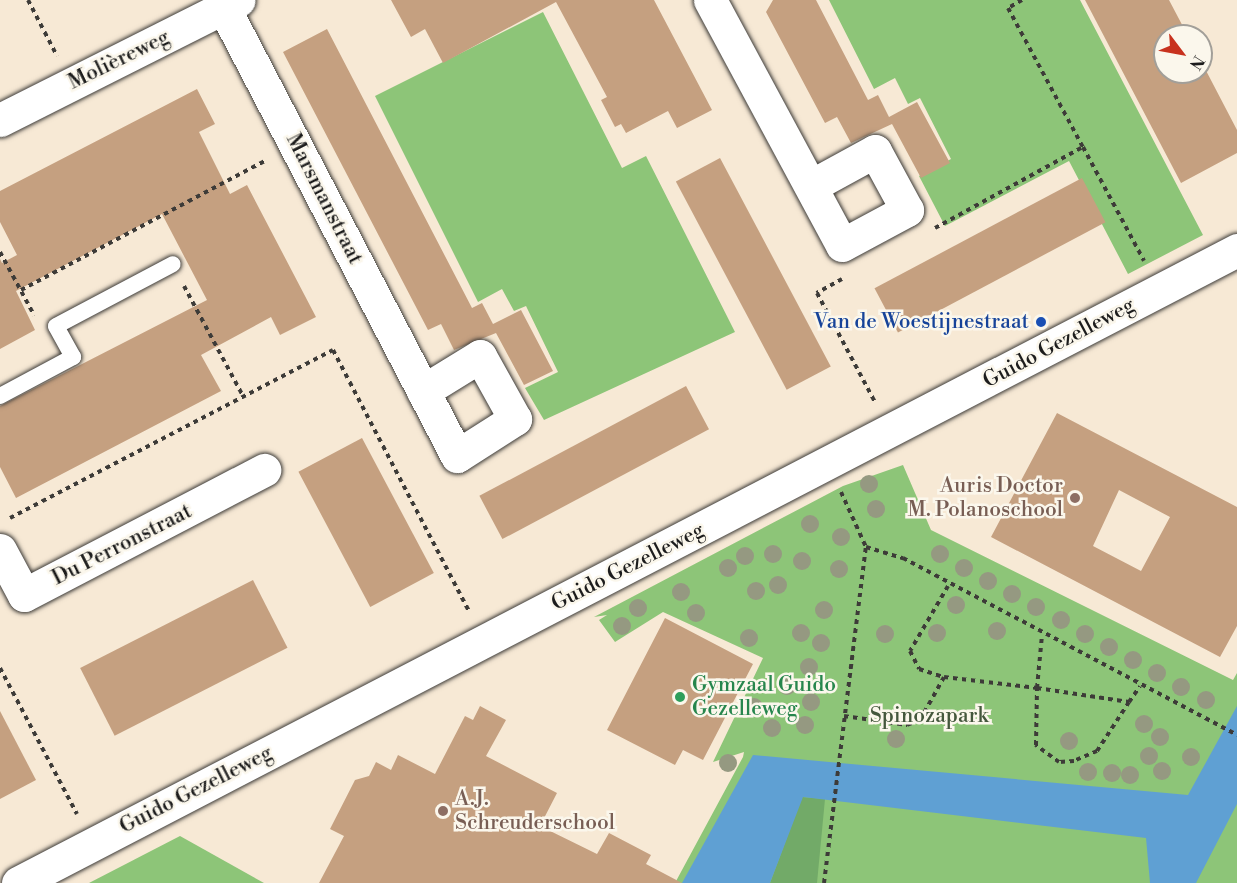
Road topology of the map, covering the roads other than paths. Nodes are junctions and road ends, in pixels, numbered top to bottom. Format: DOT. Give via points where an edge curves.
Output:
graph roads {
  1 [pos="710,0"];
  2 [pos="232,4"];
  3 [pos="0,120"];
  4 [pos="811,186"];
  5 [pos="1237,250"];
  6 [pos="173,264"];
  7 [pos="423,391"];
  8 [pos="0,396"];
  9 [pos="264,470"];
  10 [pos="0,550"];
  11 [pos="18,883"];
  1 -- 4 [label="street"];
  2 -- 3 [label="street, Molièreweg"];
  2 -- 7 [label="street, Marsmanstraat" via="295,145"];
  5 -- 11 [label="street, Guido Gezelleweg"];
  6 -- 8 [label="lane" via="56,326 74,357"];
  9 -- 10 [label="street, Du Perronstraat" via="24,595"];
}
